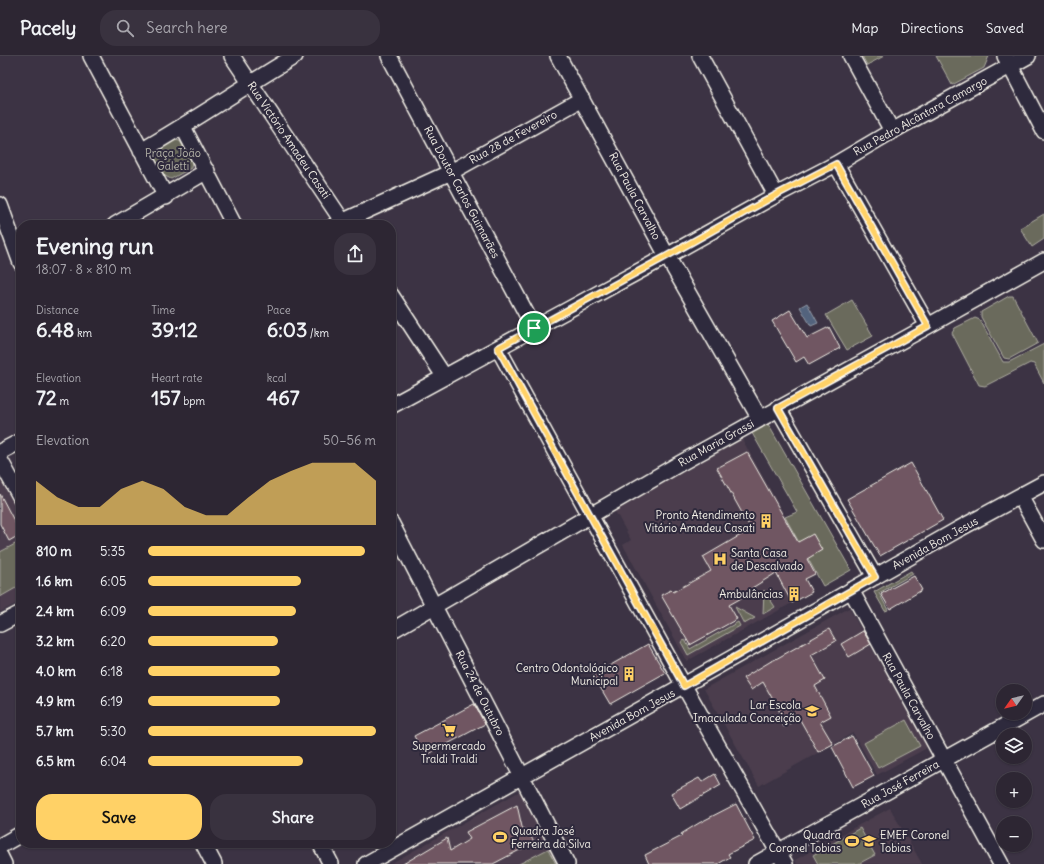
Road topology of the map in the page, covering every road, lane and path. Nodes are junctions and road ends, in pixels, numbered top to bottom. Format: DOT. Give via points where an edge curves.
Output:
graph roads {
  1 [pos="91,56"];
  2 [pos="232,56"];
  3 [pos="295,56"];
  4 [pos="390,56"];
  5 [pos="558,56"];
  6 [pos="700,56"];
  7 [pos="851,56"];
  8 [pos="1028,56"];
  9 [pos="1008,61"];
  10 [pos="250,83"];
  11 [pos="582,99"];
  12 [pos="183,127"];
  13 [pos="892,130"];
  14 [pos="1044,131"];
  15 [pos="141,151"];
  16 [pos="836,164"];
  17 [pos="207,171"];
  18 [pos="450,172"];
  19 [pos="776,195"];
  20 [pos="166,197"];
  21 [pos="0,205"];
  22 [pos="124,220"];
  23 [pos="232,220"];
  24 [pos="338,220"];
  25 [pos="349,220"];
  26 [pos="16,249"];
  27 [pos="667,256"];
  28 [pos="1044,261"];
  29 [pos="396,303"];
  30 [pos="928,326"];
  31 [pos="534,328"];
  32 [pos="498,348"];
  33 [pos="444,376"];
  34 [pos="396,403"];
  35 [pos="778,408"];
  36 [pos="760,419"];
  37 [pos="16,444"];
  38 [pos="0,452"];
  39 [pos="0,460"];
  40 [pos="1044,483"];
  41 [pos="16,489"];
  42 [pos="1020,496"];
  43 [pos="591,516"];
  44 [pos="396,532"];
  45 [pos="1044,540"];
  46 [pos="875,577"];
  47 [pos="851,590"];
  48 [pos="435,606"];
  49 [pos="16,616"];
  50 [pos="0,624"];
  51 [pos="396,628"];
  52 [pos="684,686"];
  53 [pos="1044,704"];
  54 [pos="944,759"];
  55 [pos="522,777"];
  56 [pos="16,837"];
  57 [pos="0,846"];
  58 [pos="396,847"];
  59 [pos="206,848"];
  60 [pos="323,848"];
  61 [pos="395,848"];
  62 [pos="0,856"];
  63 [pos="782,858"];
  64 [pos="4,864"];
  65 [pos="214,864"];
  66 [pos="331,864"];
  67 [pos="366,864"];
  68 [pos="567,864"];
  69 [pos="756,864"];
  70 [pos="1001,864"];
  1 -- 15 [label="street"];
  2 -- 10 [label="street, Rua Victório Amadeu Casati"];
  3 -- 10 [label="street"];
  4 -- 18 [label="street, Rua Doutor Carlos Guimarães"];
  5 -- 11 [label="street, Rua Paula Carvalho"];
  6 -- 19 [label="street"];
  7 -- 13 [label="street"];
  8 -- 9 [label="street, Rua Pedro Alcântara Camargo"];
  9 -- 13 [label="street, Rua Pedro Alcântara Camargo"];
  9 -- 14 [label="street"];
  10 -- 12 [label="street"];
  10 -- 24 [label="street, Rua Victório Amadeu Casati"];
  11 -- 18 [label="street, Rua 28 de Fevereiro"];
  11 -- 27 [label="street, Rua Paula Carvalho"];
  12 -- 15 [label="street"];
  12 -- 17 [label="street"];
  13 -- 16 [label="street, Rua Pedro Alcântara Camargo"];
  15 -- 20 [label="street"];
  16 -- 19 [label="street, Rua Pedro Alcântara Camargo"];
  16 -- 30 [label="street"];
  17 -- 20 [label="street"];
  17 -- 23 [label="street"];
  18 -- 25 [label="street, Rua 28 de Fevereiro"];
  18 -- 31 [label="street, Rua Doutor Carlos Guimarães"];
  19 -- 27 [label="street, Rua Pedro Alcântara Camargo"];
  20 -- 22 [label="street"];
  21 -- 26 [label="street"];
  27 -- 31 [label="street, Rua Pedro Alcântara Camargo"];
  27 -- 36 [label="street, Rua Paula Carvalho"];
  28 -- 30 [label="street, Rua Maria Grassi"];
  29 -- 33 [label="street"];
  30 -- 35 [label="street, Rua Maria Grassi"];
  31 -- 32 [label="street, Rua Pedro Alcântara Camargo"];
  32 -- 33 [label="street, Rua Pedro Alcântara Camargo"];
  32 -- 43 [label="street"];
  33 -- 34 [label="street, Rua Pedro Alcântara Camargo"];
  35 -- 36 [label="street, Rua Maria Grassi"];
  35 -- 46 [label="street"];
  36 -- 43 [label="street, Rua Maria Grassi"];
  37 -- 38 [label="street"];
  39 -- 41 [label="street"];
  40 -- 42 [label="street, Avenida Bom Jesus"];
  42 -- 45 [label="street"];
  42 -- 46 [label="street, Avenida Bom Jesus"];
  43 -- 48 [label="street, Rua Maria Grassi"];
  43 -- 52 [label="street"];
  44 -- 48 [label="street, Rua 24 de Outubro"];
  46 -- 47 [label="street, Avenida Bom Jesus"];
  47 -- 52 [label="street, Avenida Bom Jesus"];
  47 -- 54 [label="street, Rua Paula Carvalho"];
  48 -- 51 [label="street, Rua Maria Grassi"];
  48 -- 55 [label="street, Rua 24 de Outubro"];
  49 -- 50 [label="street"];
  52 -- 55 [label="street, Avenida Bom Jesus"];
  52 -- 63 [label="street"];
  53 -- 54 [label="street, Rua José Ferreira"];
  54 -- 63 [label="street, Rua José Ferreira"];
  54 -- 70 [label="street, Rua Paula Carvalho"];
  55 -- 58 [label="street, Avenida Bom Jesus"];
  55 -- 68 [label="street, Rua 24 de Outubro"];
  56 -- 57 [label="street"];
  59 -- 65 [label="street"];
  60 -- 66 [label="street"];
  61 -- 67 [label="street, Avenida Bom Jesus"];
  62 -- 64 [label="street"];
  63 -- 69 [label="street, Rua José Ferreira"];
}
